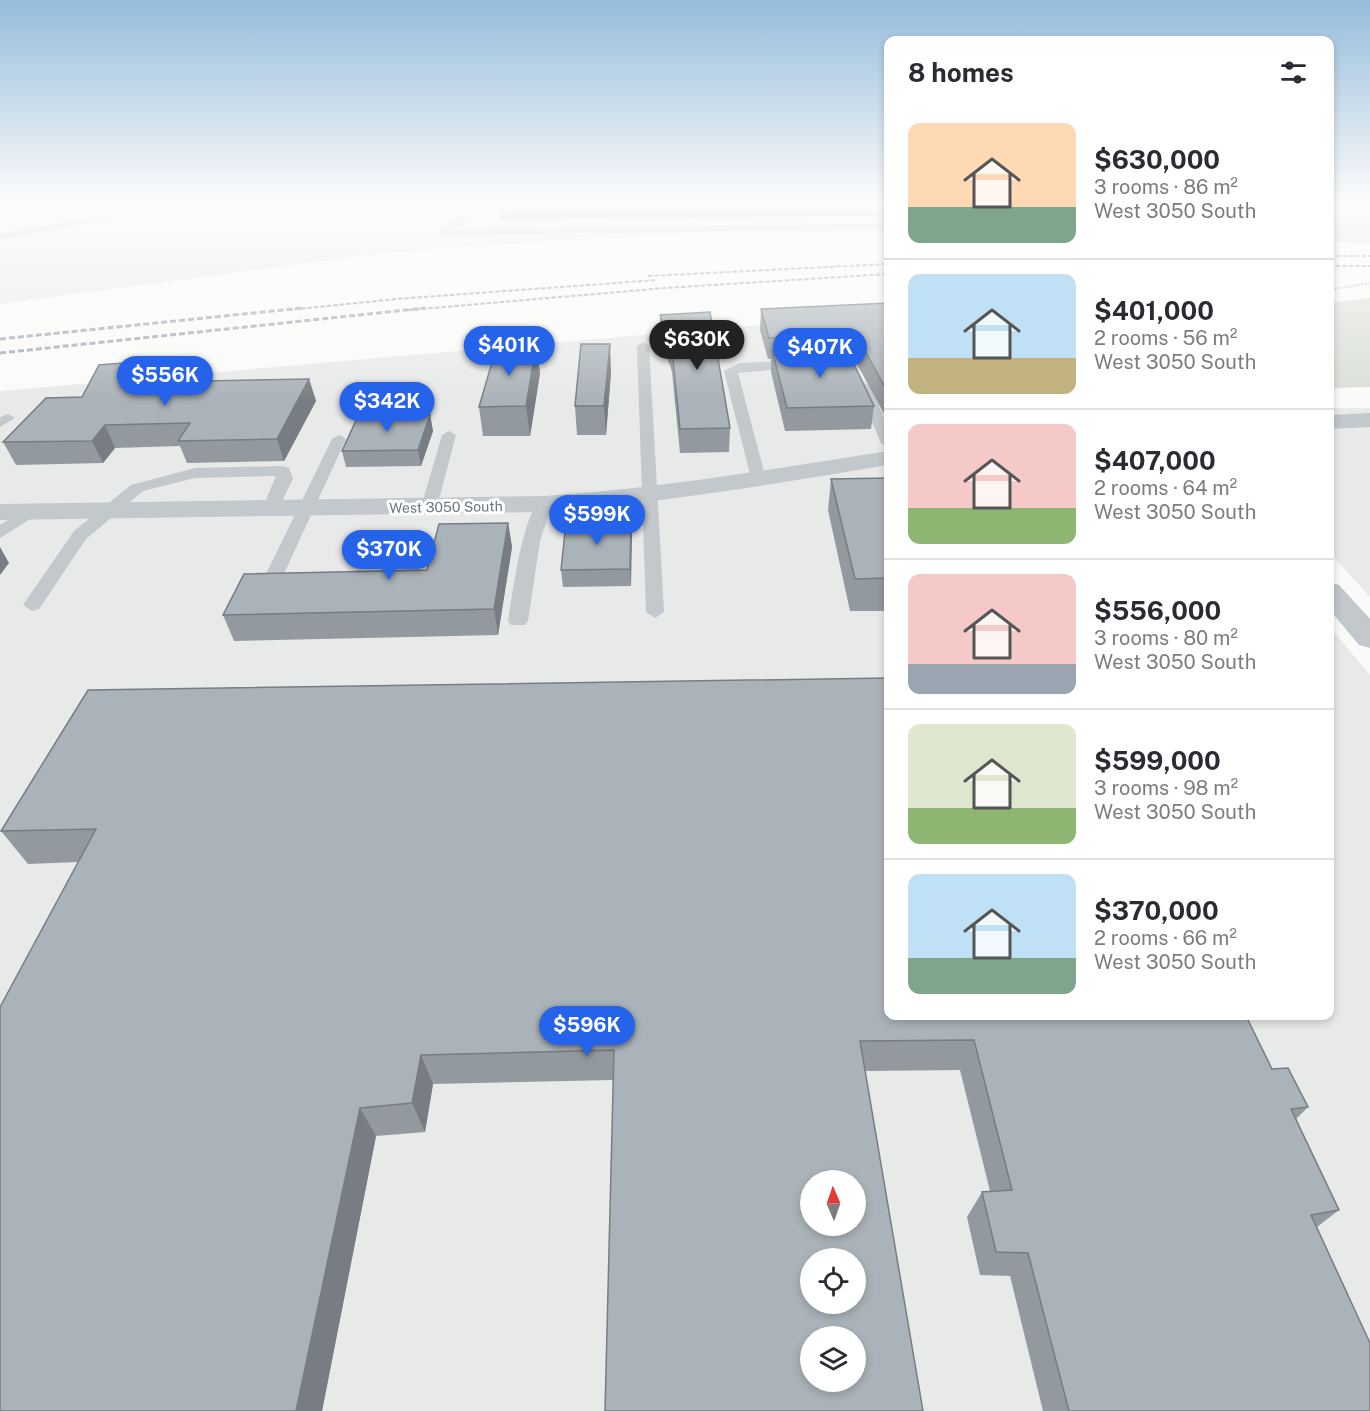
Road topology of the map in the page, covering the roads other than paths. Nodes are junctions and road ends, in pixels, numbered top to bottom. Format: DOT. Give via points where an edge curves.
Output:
graph roads {
  1 [pos="643,346"];
  2 [pos="818,363"];
  3 [pos="856,372"];
  4 [pos="1370,420"];
  5 [pos="1334,422"];
  6 [pos="884,434"];
  7 [pos="449,435"];
  8 [pos="339,439"];
  9 [pos="884,459"];
  10 [pos="758,479"];
  11 [pos="650,494"];
  12 [pos="544,504"];
  13 [pos="429,507"];
  14 [pos="270,509"];
  15 [pos="305,509"];
  16 [pos="108,511"];
  17 [pos="0,512"];
  18 [pos="29,512"];
  19 [pos="0,533"];
  20 [pos="274,576"];
  21 [pos="1334,597"];
  22 [pos="32,605"];
  23 [pos="655,612"];
  24 [pos="518,621"];
  25 [pos="1370,638"];
  1 -- 11 [label="lane"];
  2 -- 10 [label="lane" via="740,367 731,371"];
  3 -- 6 [label="lane"];
  4 -- 5 [label="street"];
  7 -- 13 [label="lane"];
  8 -- 15 [label="lane"];
  9 -- 10 [label="street, West 3050 South"];
  10 -- 11 [label="street, West 3050 South"];
  11 -- 12 [label="street, West 3050 South"];
  11 -- 23 [label="lane"];
  12 -- 13 [label="street, West 3050 South"];
  12 -- 24 [label="lane" via="531,541"];
  13 -- 15 [label="street, West 3050 South"];
  14 -- 15 [label="street, West 3050 South"];
  14 -- 16 [label="street, West 3050 South"];
  14 -- 16 [label="lane" via="285,479 283,471 195,473 166,479 137,488"];
  15 -- 20 [label="lane"];
  16 -- 18 [label="street, West 3050 South"];
  16 -- 22 [label="lane" via="80,535"];
  17 -- 18 [label="street, West 3050 South"];
  18 -- 19 [label="lane"];
  21 -- 25 [label="street"];
}
